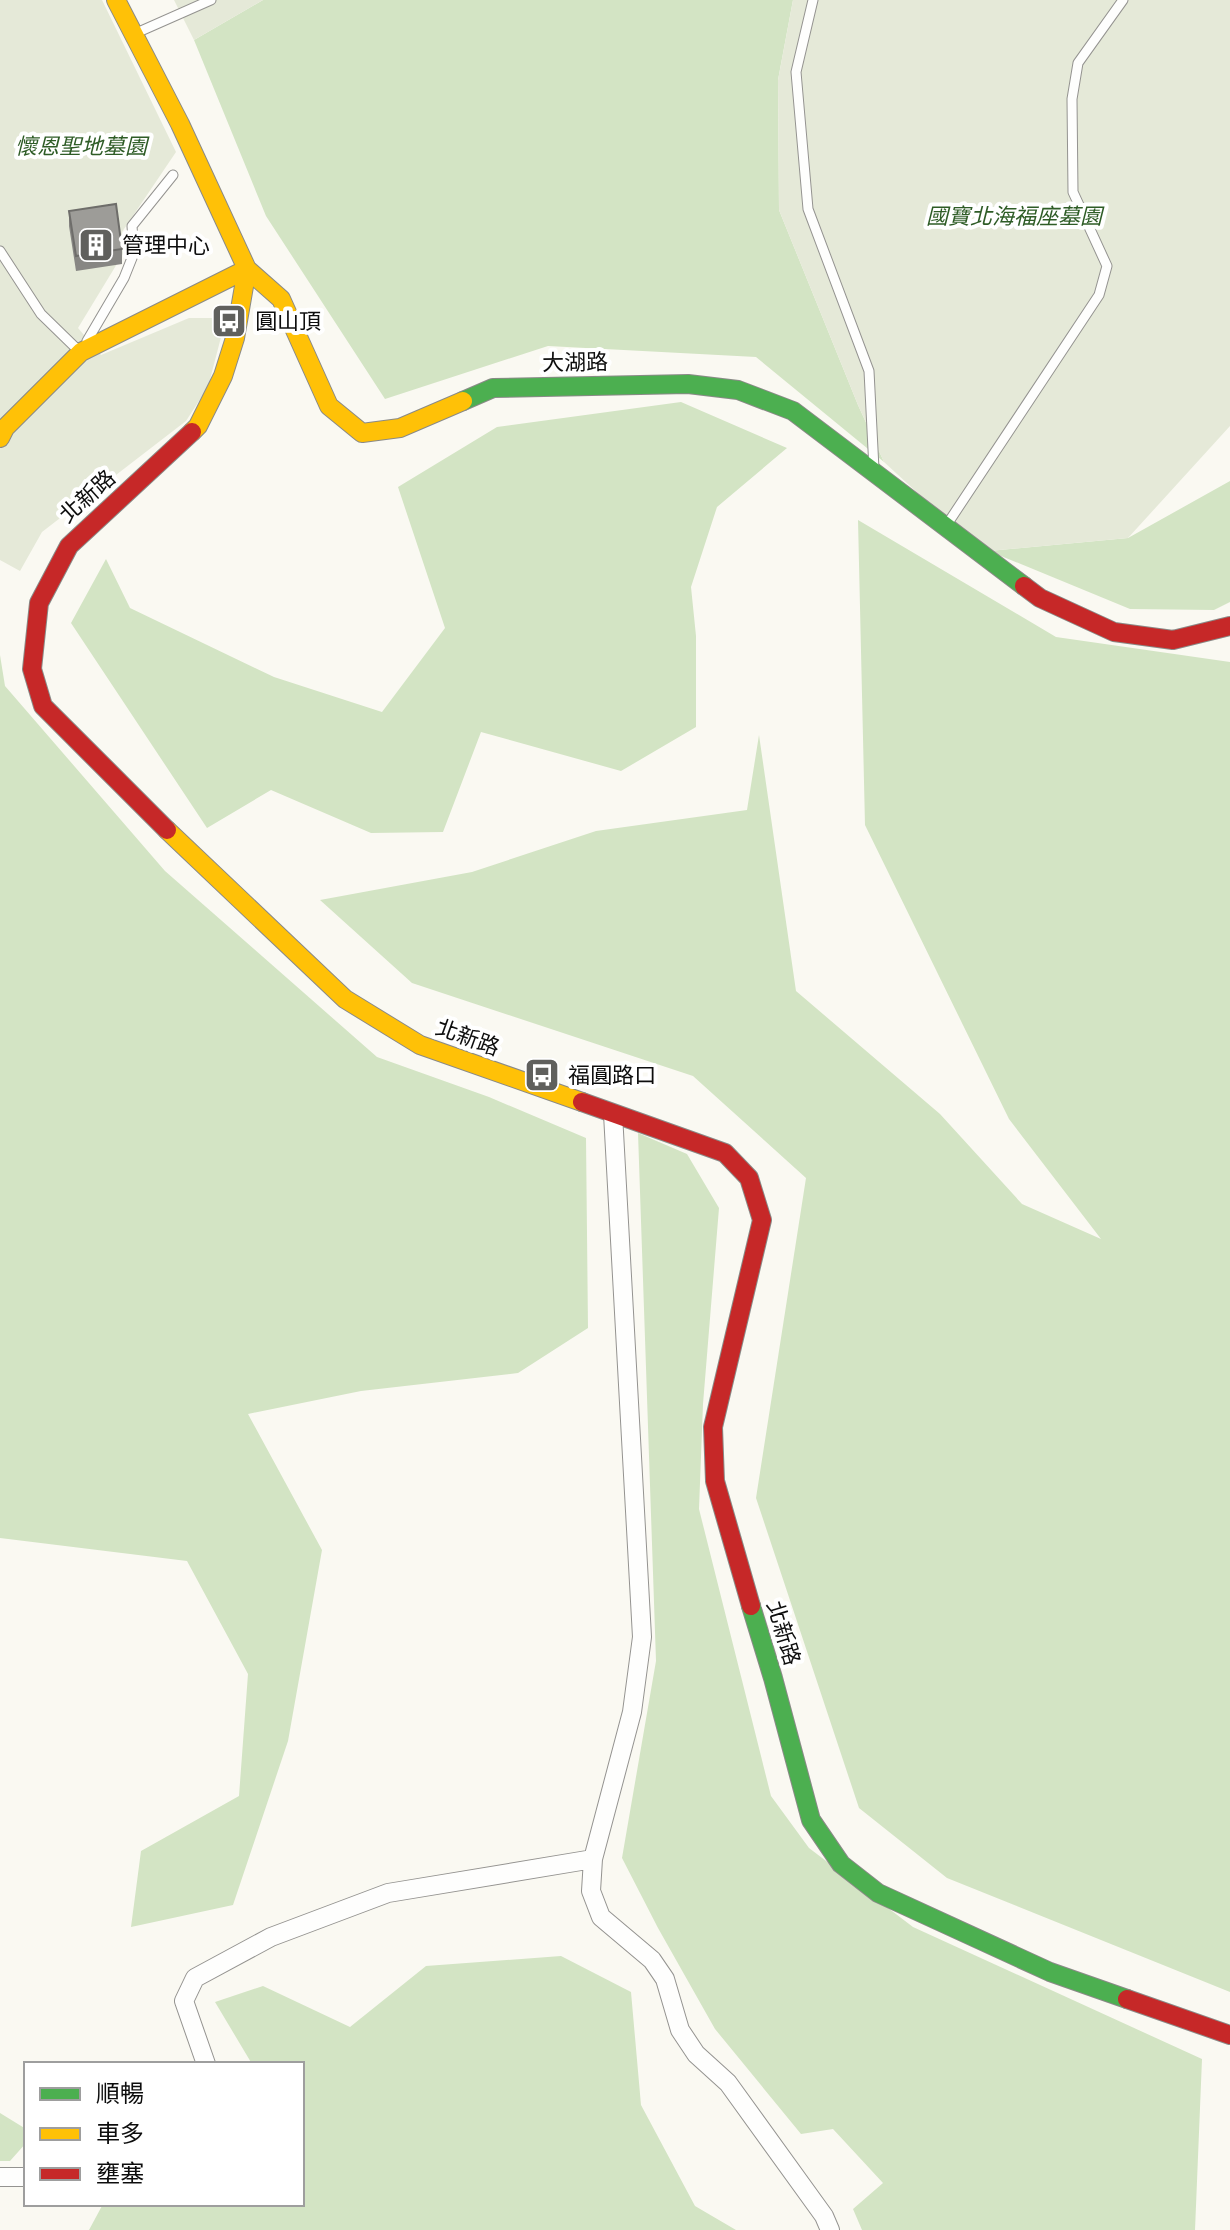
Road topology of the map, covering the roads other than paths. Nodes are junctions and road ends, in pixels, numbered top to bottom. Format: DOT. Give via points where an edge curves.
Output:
graph roads {
  1 [pos="116,0"];
  2 [pos="211,0"];
  3 [pos="813,0"];
  4 [pos="1123,0"];
  5 [pos="134,34"];
  6 [pos="173,175"];
  7 [pos="0,251"];
  8 [pos="247,269"];
  9 [pos="81,352"];
  10 [pos="0,438"];
  11 [pos="874,473"];
  12 [pos="946,526"];
  13 [pos="1230,626"];
  14 [pos="613,1114"];
  15 [pos="593,1859"];
  16 [pos="1230,2035"];
  17 [pos="205,2062"];
  18 [pos="0,2177"];
  19 [pos="24,2177"];
  20 [pos="830,2230"];
  1 -- 5 [label="main road"];
  2 -- 5 [label="lane"];
  3 -- 11 [label="lane" via="796,72 808,209 869,371"];
  4 -- 12 [label="lane" via="1078,63 1072,99 1073,192 1107,266 1099,295"];
  5 -- 8 [label="main road"];
  6 -- 9 [label="lane" via="132,226 134,253 124,278"];
  7 -- 9 [label="lane" via="41,314"];
  8 -- 9 [label="main road"];
  8 -- 11 [label="main road, 大湖路" via="281,299 329,406 362,433 400,428 493,388 688,384 738,390 793,411"];
  8 -- 14 [label="main road, 北新路" via="235,338 198,426 69,546 39,603 32,669 43,706 345,999 420,1045"];
  9 -- 10 [label="main road"];
  11 -- 12 [label="main road, 大湖路"];
  12 -- 13 [label="main road, 大湖路" via="1040,598 1114,632 1173,640"];
  14 -- 15 [label="street" via="642,1637 632,1712"];
  14 -- 16 [label="main road, 北新路" via="725,1153 749,1178 762,1220 713,1427 715,1481 811,1820 841,1864 878,1893 1050,1972"];
  15 -- 17 [label="street" via="388,1893 271,1937 195,1978 184,2001"];
  15 -- 20 [label="street" via="591,1891 601,1917 652,1960 665,1979 680,2030 696,2054 728,2083"];
  18 -- 19 [label="street"];
}
